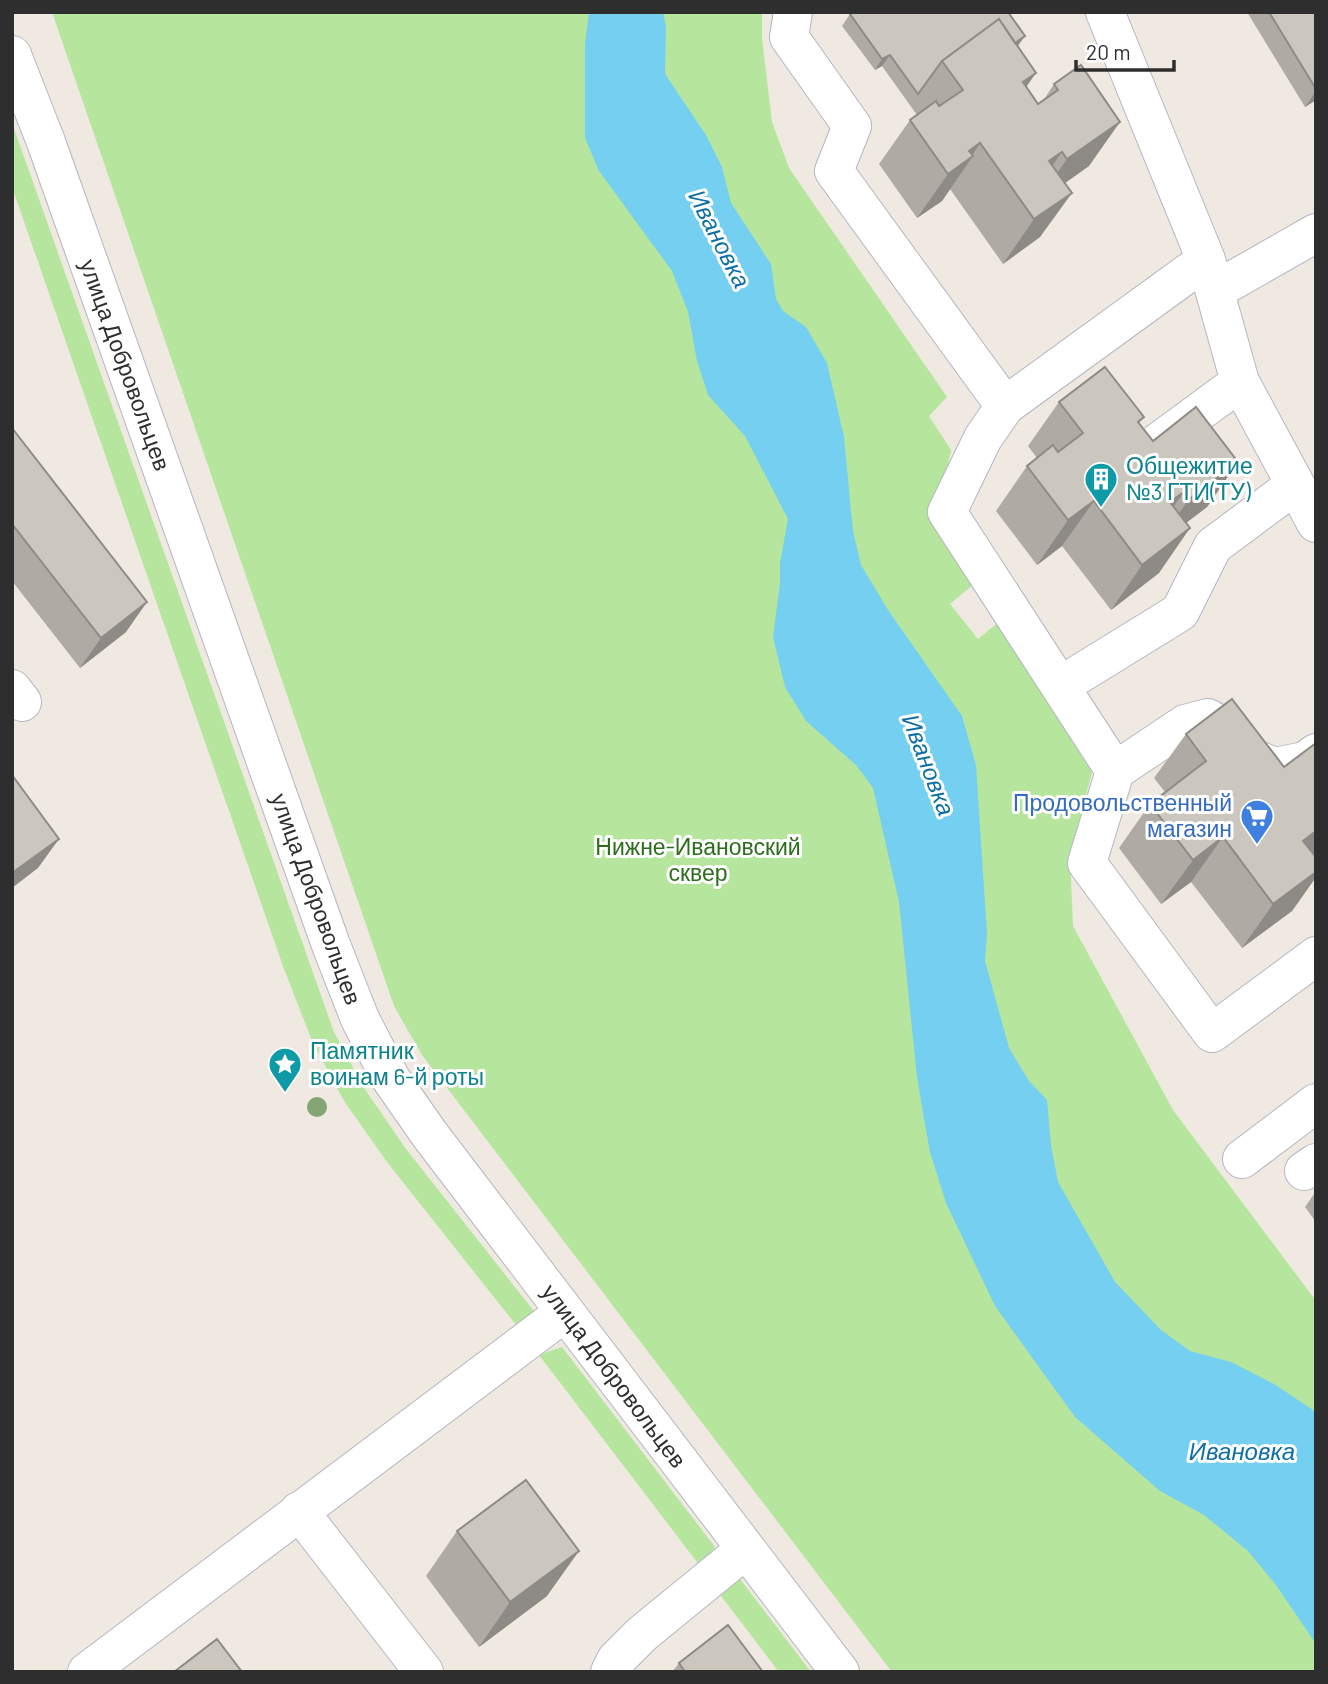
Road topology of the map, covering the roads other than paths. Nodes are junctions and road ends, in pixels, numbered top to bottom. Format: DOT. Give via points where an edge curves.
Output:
graph roads {
  1 [pos="793,12"];
  2 [pos="1117,17"];
  3 [pos="12,55"];
  4 [pos="1316,233"];
  5 [pos="1215,279"];
  6 [pos="1240,382"];
  7 [pos="1005,406"];
  8 [pos="1135,460"];
  9 [pos="1295,485"];
  10 [pos="1316,523"];
  11 [pos="1060,686"];
  12 [pos="1316,753"];
  13 [pos="1115,771"];
  14 [pos="1316,956"];
  15 [pos="1316,1103"];
  16 [pos="1242,1158"];
  17 [pos="565,1312"];
  18 [pos="299,1511"];
  19 [pos="746,1549"];
  20 [pos="87,1672"];
  21 [pos="424,1672"];
  22 [pos="610,1672"];
  23 [pos="840,1672"];
  1 -- 7 [label="street" via="789,37 852,127 834,171"];
  2 -- 5 [label="street"];
  3 -- 17 [label="street, улица Добровольцев" via="360,1019 406,1102"];
  4 -- 5 [label="street"];
  5 -- 6 [label="street"];
  5 -- 7 [label="street"];
  6 -- 8 [label="street"];
  6 -- 9 [label="street"];
  7 -- 11 [label="street" via="983,438 947,512"];
  9 -- 10 [label="street"];
  9 -- 11 [label="street" via="1213,546 1180,612"];
  11 -- 13 [label="street"];
  12 -- 13 [label="street" via="1305,761 1275,767 1250,757 1227,730 1208,718 1185,724"];
  13 -- 14 [label="street" via="1087,863 1212,1033"];
  15 -- 16 [label="street"];
  17 -- 18 [label="street"];
  17 -- 19 [label="street, улица Добровольцев"];
  18 -- 20 [label="street"];
  18 -- 21 [label="street"];
  19 -- 22 [label="street" via="642,1634"];
  19 -- 23 [label="street, улица Добровольцев"];
}
